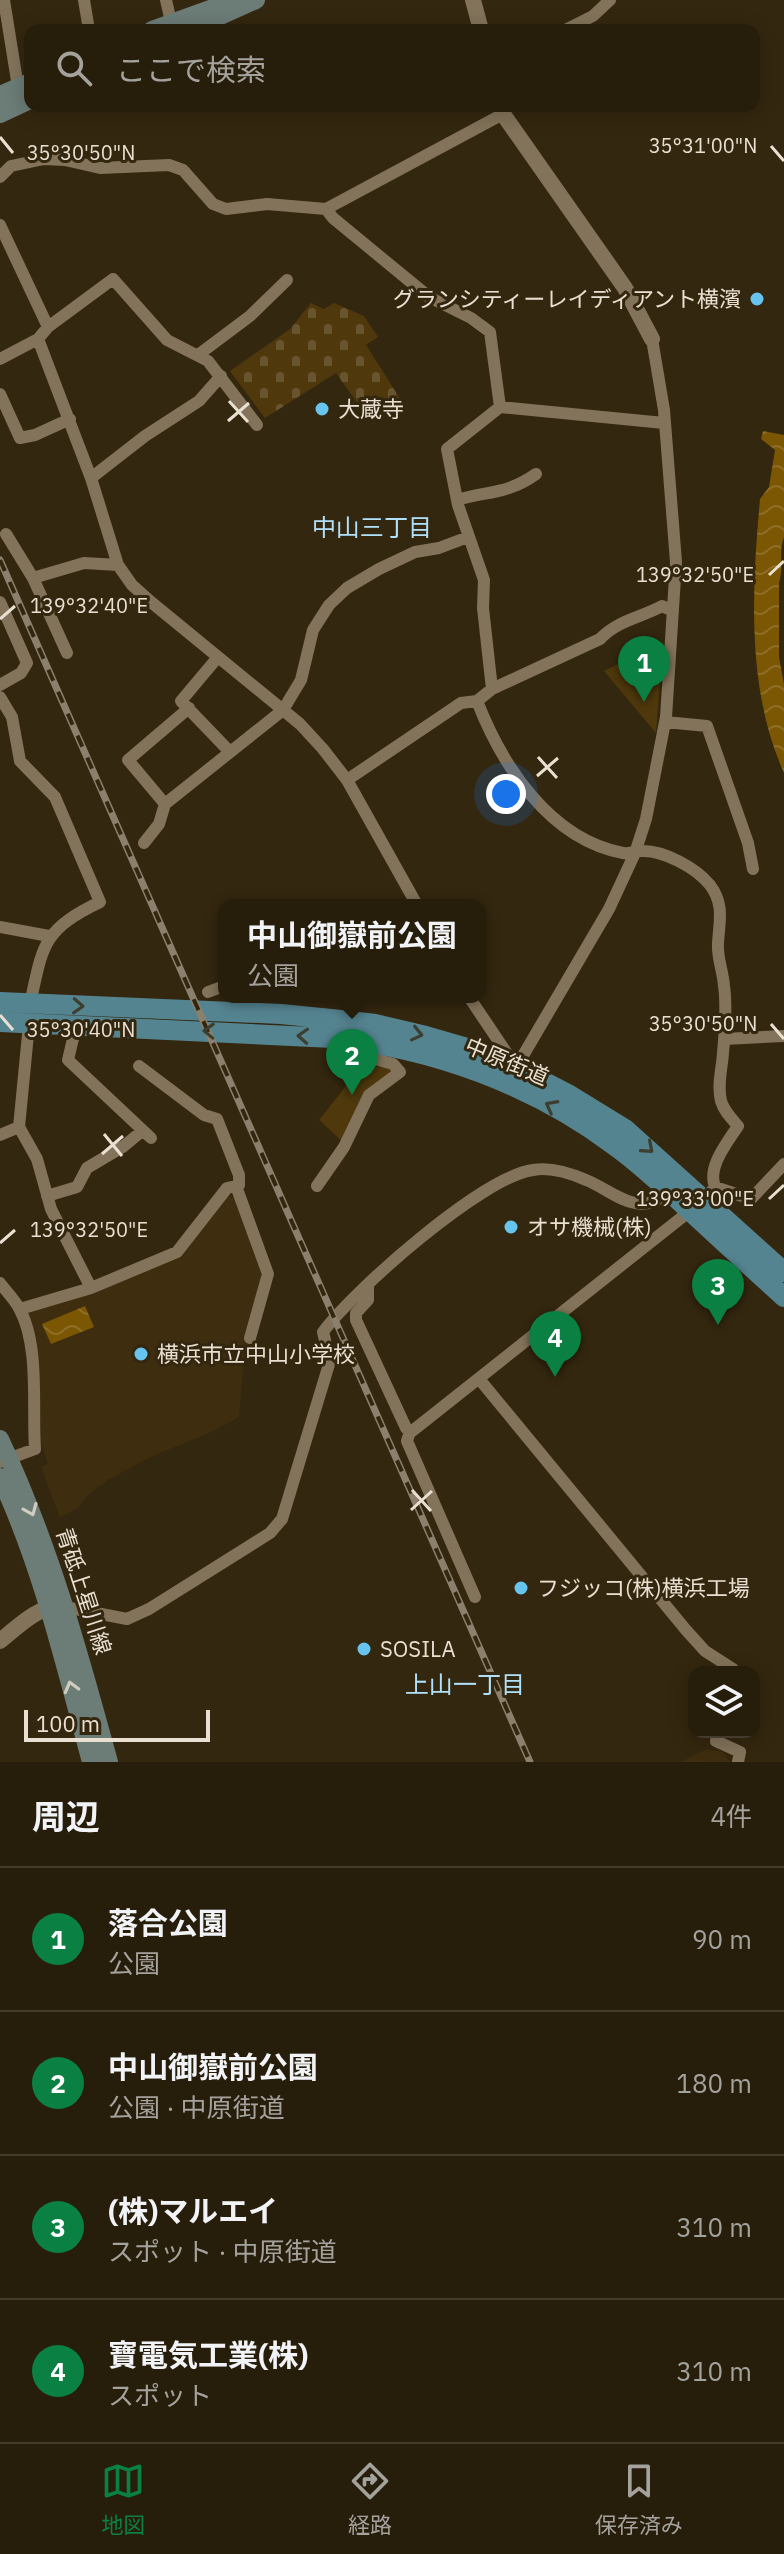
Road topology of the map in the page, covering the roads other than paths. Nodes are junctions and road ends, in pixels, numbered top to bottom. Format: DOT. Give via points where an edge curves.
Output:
graph roads {
  1 [pos="4,0"];
  2 [pos="84,0"];
  3 [pos="166,0"];
  4 [pos="473,0"];
  5 [pos="610,0"];
  6 [pos="243,2"];
  7 [pos="88,24"];
  8 [pos="170,24"];
  9 [pos="176,24"];
  10 [pos="201,24"];
  11 [pos="479,24"];
  12 [pos="577,24"];
  13 [pos="24,79"];
  14 [pos="24,93"];
  15 [pos="2,106"];
  16 [pos="498,112"];
  17 [pos="503,112"];
  18 [pos="0,177"];
  19 [pos="326,209"];
  20 [pos="0,225"];
  21 [pos="287,280"];
  22 [pos="48,327"];
  23 [pos="38,339"];
  24 [pos="652,339"];
  25 [pos="198,355"];
  26 [pos="0,359"];
  27 [pos="221,376"];
  28 [pos="0,394"];
  29 [pos="500,407"];
  30 [pos="70,419"];
  31 [pos="664,423"];
  32 [pos="257,425"];
  33 [pos="536,474"];
  34 [pos="91,478"];
  35 [pos="457,500"];
  36 [pos="6,534"];
  37 [pos="468,537"];
  38 [pos="118,565"];
  39 [pos="33,578"];
  40 [pos="0,602"];
  41 [pos="673,611"];
  42 [pos="67,653"];
  43 [pos="218,657"];
  44 [pos="0,685"];
  45 [pos="492,689"];
  46 [pos="0,697"];
  47 [pos="477,701"];
  48 [pos="189,708"];
  49 [pos="283,710"];
  50 [pos="665,722"];
  51 [pos="230,752"];
  52 [pos="347,780"];
  53 [pos="165,804"];
  54 [pos="144,843"];
  55 [pos="635,853"];
  56 [pos="753,869"];
  57 [pos="414,899"];
  58 [pos="0,927"];
  59 [pos="49,936"];
  60 [pos="218,988"];
  61 [pos="208,992"];
  62 [pos="0,1002"];
  63 [pos="472,1003"];
  64 [pos="30,1014"];
  65 [pos="0,1022"];
  66 [pos="76,1026"];
  67 [pos="784,1036"];
  68 [pos="724,1039"];
  69 [pos="367,1041"];
  70 [pos="139,1066"];
  71 [pos="512,1076"];
  72 [pos="19,1127"];
  73 [pos="0,1135"];
  74 [pos="784,1164"];
  75 [pos="236,1186"];
  76 [pos="317,1186"];
  77 [pos="669,1192"];
  78 [pos="47,1196"];
  79 [pos="703,1199"];
  80 [pos="784,1272"];
  81 [pos="0,1283"];
  82 [pos="368,1286"];
  83 [pos="91,1288"];
  84 [pos="784,1297"];
  85 [pos="20,1309"];
  86 [pos="250,1338"];
  87 [pos="480,1380"];
  88 [pos="410,1431"];
  89 [pos="0,1439"];
  90 [pos="0,1462"];
  91 [pos="0,1477"];
  92 [pos="475,1597"];
  93 [pos="57,1607"];
  94 [pos="696,1620"];
  95 [pos="689,1632"];
  96 [pos="0,1641"];
  97 [pos="728,1666"];
  98 [pos="717,1738"];
  99 [pos="91,1762"];
  100 [pos="109,1762"];
  101 [pos="738,1762"];
  1 -- 13 [label="street"];
  2 -- 7 [label="street"];
  3 -- 8 [label="street"];
  4 -- 11 [label="street"];
  5 -- 12 [label="street"];
  6 -- 9 [label="main road"];
  6 -- 10 [label="main road"];
  14 -- 15 [label="main road"];
  16 -- 19 [label="street"];
  17 -- 24 [label="street" via="625,288"];
  18 -- 19 [label="street" via="11,166 44,159 100,168 169,165 183,170 213,204 226,209 267,204"];
  19 -- 29 [label="street" via="429,297 490,332"];
  20 -- 22 [label="street"];
  21 -- 25 [label="street"];
  22 -- 23 [label="street"];
  22 -- 25 [label="street" via="113,279 167,340"];
  23 -- 26 [label="street"];
  23 -- 30 [label="street"];
  24 -- 31 [label="street"];
  25 -- 27 [label="street"];
  27 -- 32 [label="street"];
  27 -- 34 [label="street" via="199,401"];
  28 -- 30 [label="street" via="20,438"];
  29 -- 31 [label="street"];
  29 -- 35 [label="street" via="447,449"];
  30 -- 34 [label="street"];
  31 -- 41 [label="street" via="676,562"];
  33 -- 35 [label="street" via="518,487"];
  34 -- 38 [label="street"];
  35 -- 37 [label="street"];
  36 -- 39 [label="street"];
  37 -- 45 [label="street" via="484,580"];
  37 -- 49 [label="street" via="415,552 347,588 313,630 301,680"];
  38 -- 39 [label="street" via="84,563"];
  38 -- 43 [label="street" via="132,585"];
  39 -- 42 [label="street"];
  40 -- 44 [label="street" via="27,663"];
  41 -- 45 [label="street" via="662,606 637,615 600,639"];
  41 -- 50 [label="street"];
  43 -- 48 [label="street" via="181,701"];
  43 -- 49 [label="street"];
  45 -- 47 [label="street"];
  46 -- 59 [label="street" via="12,717 20,761 55,797 100,902"];
  47 -- 52 [label="street" via="461,703"];
  47 -- 55 [label="street" via="511,771 558,821 578,836"];
  48 -- 51 [label="street"];
  48 -- 53 [label="street" via="128,760"];
  49 -- 51 [label="street"];
  49 -- 52 [label="street"];
  50 -- 55 [label="street"];
  50 -- 56 [label="street" via="707,726"];
  51 -- 53 [label="street"];
  52 -- 57 [label="street"];
  53 -- 54 [label="street" via="159,824"];
  55 -- 68 [label="street" via="677,860 710,885 720,905"];
  55 -- 71 [label="street" via="609,909"];
  58 -- 59 [label="street"];
  59 -- 64 [label="street"];
  60 -- 61 [label="street"];
  62 -- 64 [label="main road, 中原街道"];
  63 -- 71 [label="street"];
  64 -- 65 [label="main road, 中原街道"];
  64 -- 66 [label="main road, 中原街道"];
  64 -- 71 [label="main road, 中原街道, one-way" via="281,1007 471,1049"];
  64 -- 72 [label="street"];
  69 -- 66 [label="main road, 中原街道, one-way"];
  66 -- 78 [label="street" via="68,1060 146,1134 87,1168 77,1187"];
  67 -- 68 [label="street"];
  68 -- 79 [label="street" via="721,1102 738,1126 718,1158"];
  69 -- 71 [label="main road, 中原街道"];
  69 -- 76 [label="street" via="368,1057 393,1064 400,1072 369,1095 344,1147"];
  70 -- 75 [label="street" via="217,1119 239,1175"];
  77 -- 71 [label="main road, 中原街道, one-way" via="631,1157"];
  71 -- 79 [label="main road, 中原街道, one-way" via="568,1094 625,1129"];
  72 -- 73 [label="street"];
  72 -- 78 [label="street" via="37,1159"];
  74 -- 79 [label="street" via="751,1199"];
  75 -- 83 [label="street" via="227,1188 177,1252"];
  75 -- 86 [label="street" via="268,1274"];
  77 -- 79 [label="main road, 中原街道"];
  77 -- 82 [label="street" via="656,1201 623,1201 567,1173 515,1174 405,1249"];
  78 -- 83 [label="street"];
  79 -- 80 [label="main road, 中原街道"];
  79 -- 84 [label="main road, 中原街道"];
  79 -- 87 [label="street"];
  81 -- 85 [label="street"];
  82 -- 88 [label="street" via="368,1300 356,1320"];
  82 -- 93 [label="street" via="323,1332 330,1361 282,1519 270,1533 127,1619"];
  83 -- 85 [label="street"];
  85 -- 90 [label="street" via="28,1336 35,1449"];
  87 -- 88 [label="street"];
  87 -- 95 [label="street"];
  88 -- 92 [label="street" via="407,1441"];
  89 -- 93 [label="main road, 青砥上星川線, one-way" via="40,1531"];
  91 -- 93 [label="main road, 青砥上星川線"];
  93 -- 96 [label="street"];
  99 -- 93 [label="main road, 青砥上星川線, one-way"];
  93 -- 100 [label="main road, 青砥上星川線"];
  94 -- 95 [label="street"];
  95 -- 97 [label="street"];
  98 -- 101 [label="street" via="740,1752"];
}
